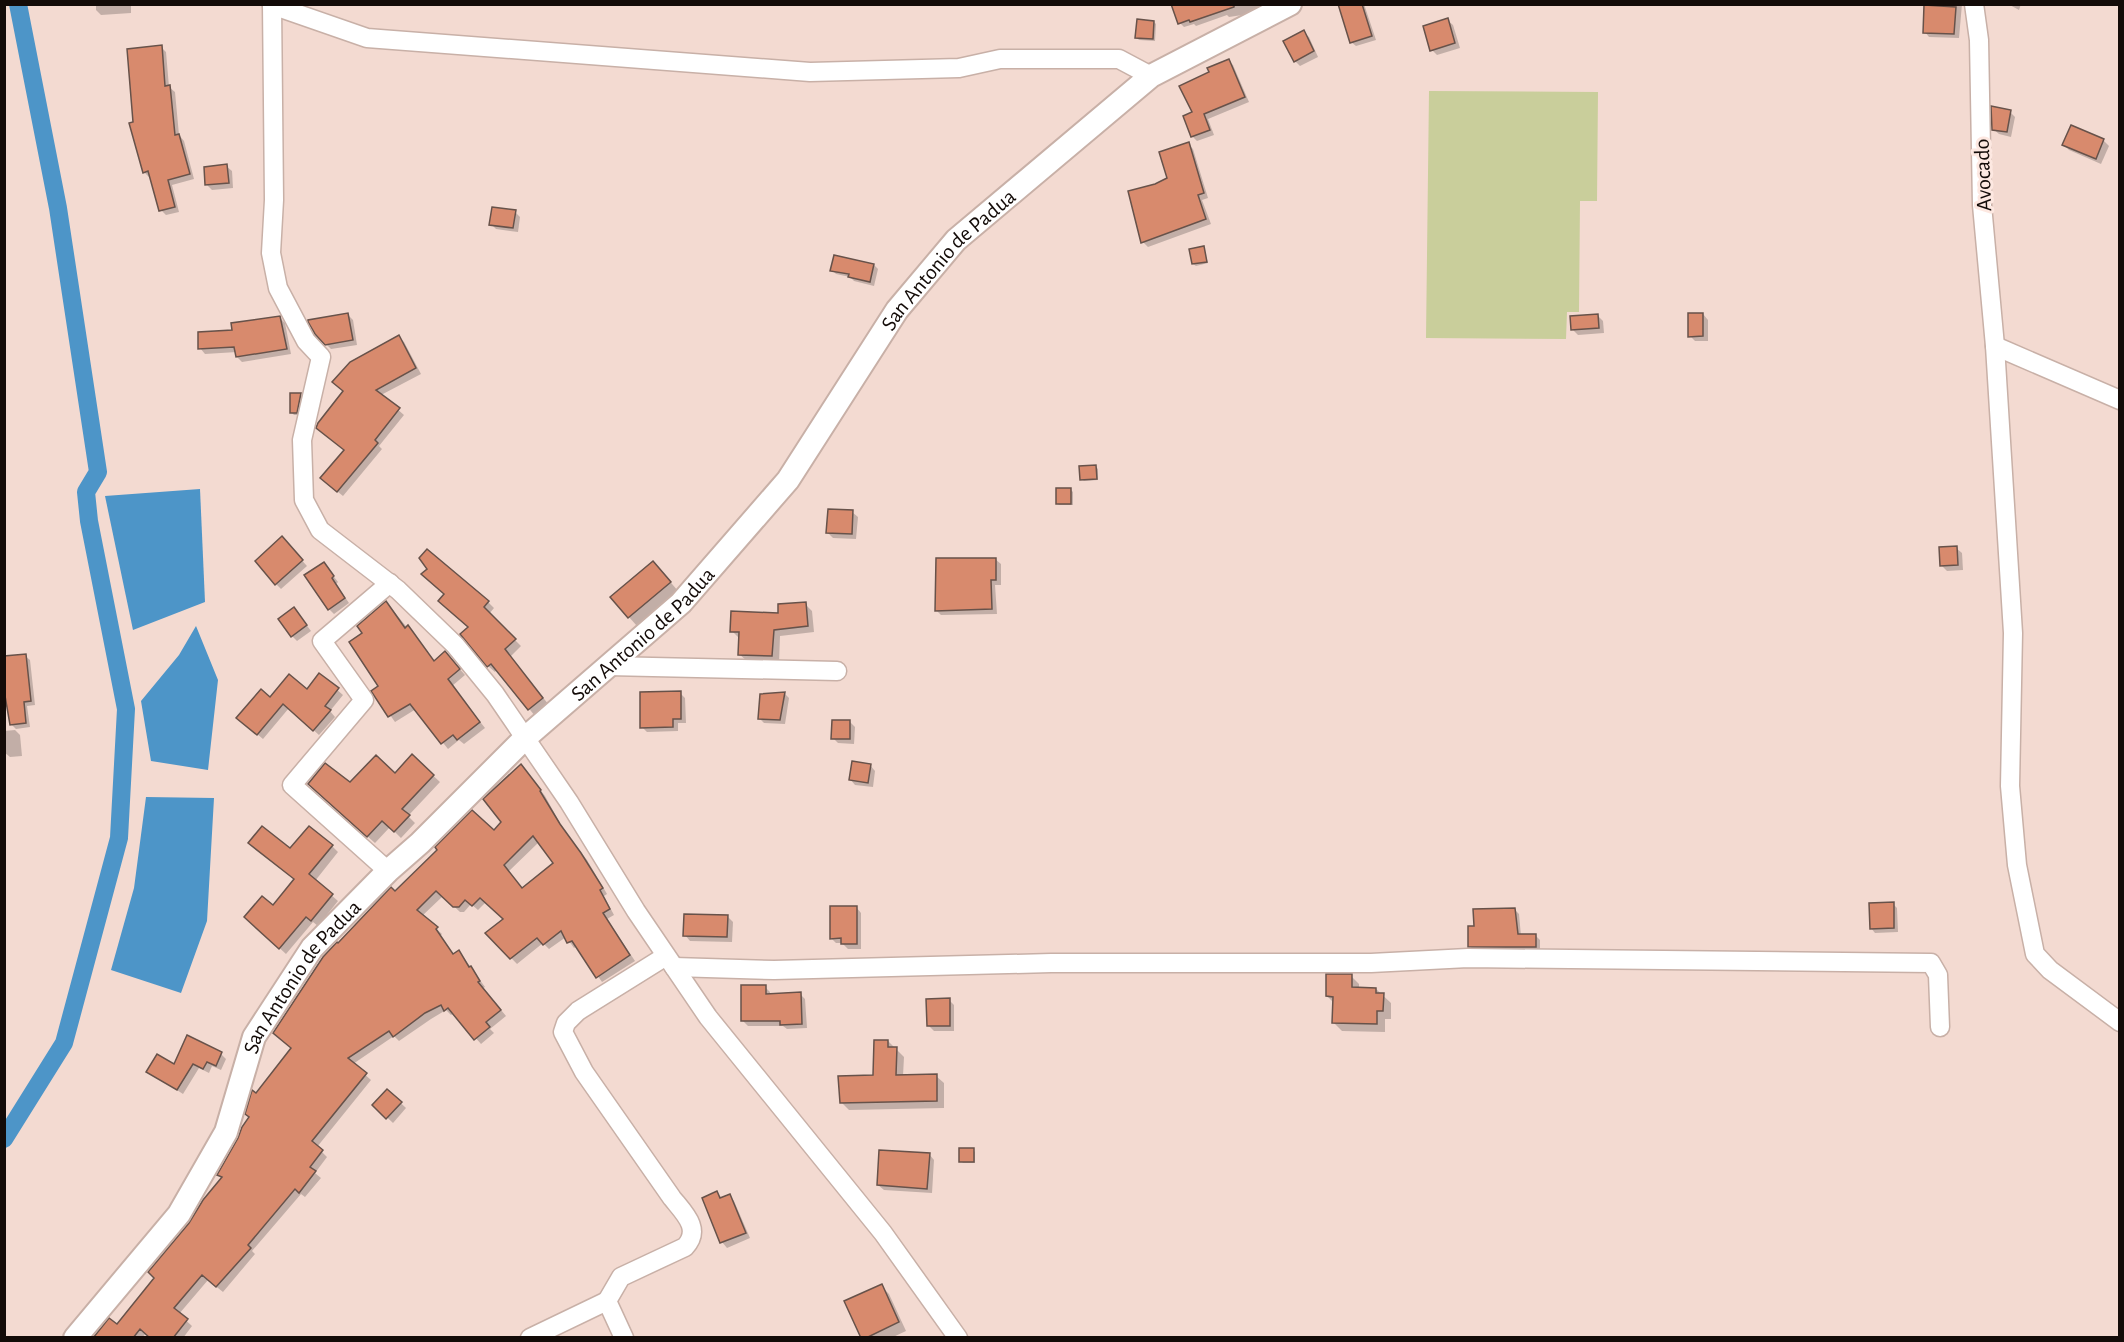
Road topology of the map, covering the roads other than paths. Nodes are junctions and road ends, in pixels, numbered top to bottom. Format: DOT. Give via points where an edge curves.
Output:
graph roads {
  1 [pos="1290,4"];
  2 [pos="1974,4"];
  3 [pos="272,5"];
  4 [pos="1150,76"];
  5 [pos="1995,346"];
  6 [pos="2120,400"];
  7 [pos="390,583"];
  8 [pos="608,666"];
  9 [pos="837,671"];
  10 [pos="524,739"];
  11 [pos="388,871"];
  12 [pos="670,961"];
  13 [pos="2120,1022"];
  14 [pos="1940,1027"];
  15 [pos="606,1301"];
  16 [pos="75,1338"];
  17 [pos="530,1338"];
  18 [pos="624,1338"];
  19 [pos="958,1338"];
  1 -- 4 [label="street, San Antonio de Padua"];
  2 -- 5 [label="street, Avocado" via="1979,40 1982,205"];
  3 -- 4 [label="street" via="367,38 810,72 959,68 1000,59 1119,59"];
  3 -- 7 [label="street" via="271,253 278,288 306,341 321,357 302,440 304,500 320,530"];
  4 -- 8 [label="street, San Antonio de Padua" via="956,240 897,310 788,480 681,603"];
  5 -- 6 [label="street"];
  5 -- 13 [label="street, Avocado" via="2013,633 2010,786 2017,865 2035,954 2050,970"];
  7 -- 10 [label="street" via="455,645 495,694"];
  7 -- 11 [label="street" via="322,641 364,700 292,785"];
  8 -- 9 [label="street"];
  8 -- 10 [label="street, San Antonio de Padua"];
  10 -- 11 [label="street, San Antonio de Padua"];
  10 -- 12 [label="street"];
  11 -- 16 [label="street, San Antonio de Padua" via="312,948 254,1037 226,1132 179,1214"];
  12 -- 14 [label="street" via="774,970 1051,963 1371,963 1468,958 1931,963 1938,975"];
  12 -- 15 [label="street" via="578,1011 563,1032 584,1072 688,1217 694,1231 685,1247 621,1276"];
  12 -- 19 [label="street" via="708,1017 883,1233"];
  15 -- 17 [label="street"];
  15 -- 18 [label="street"];
}
